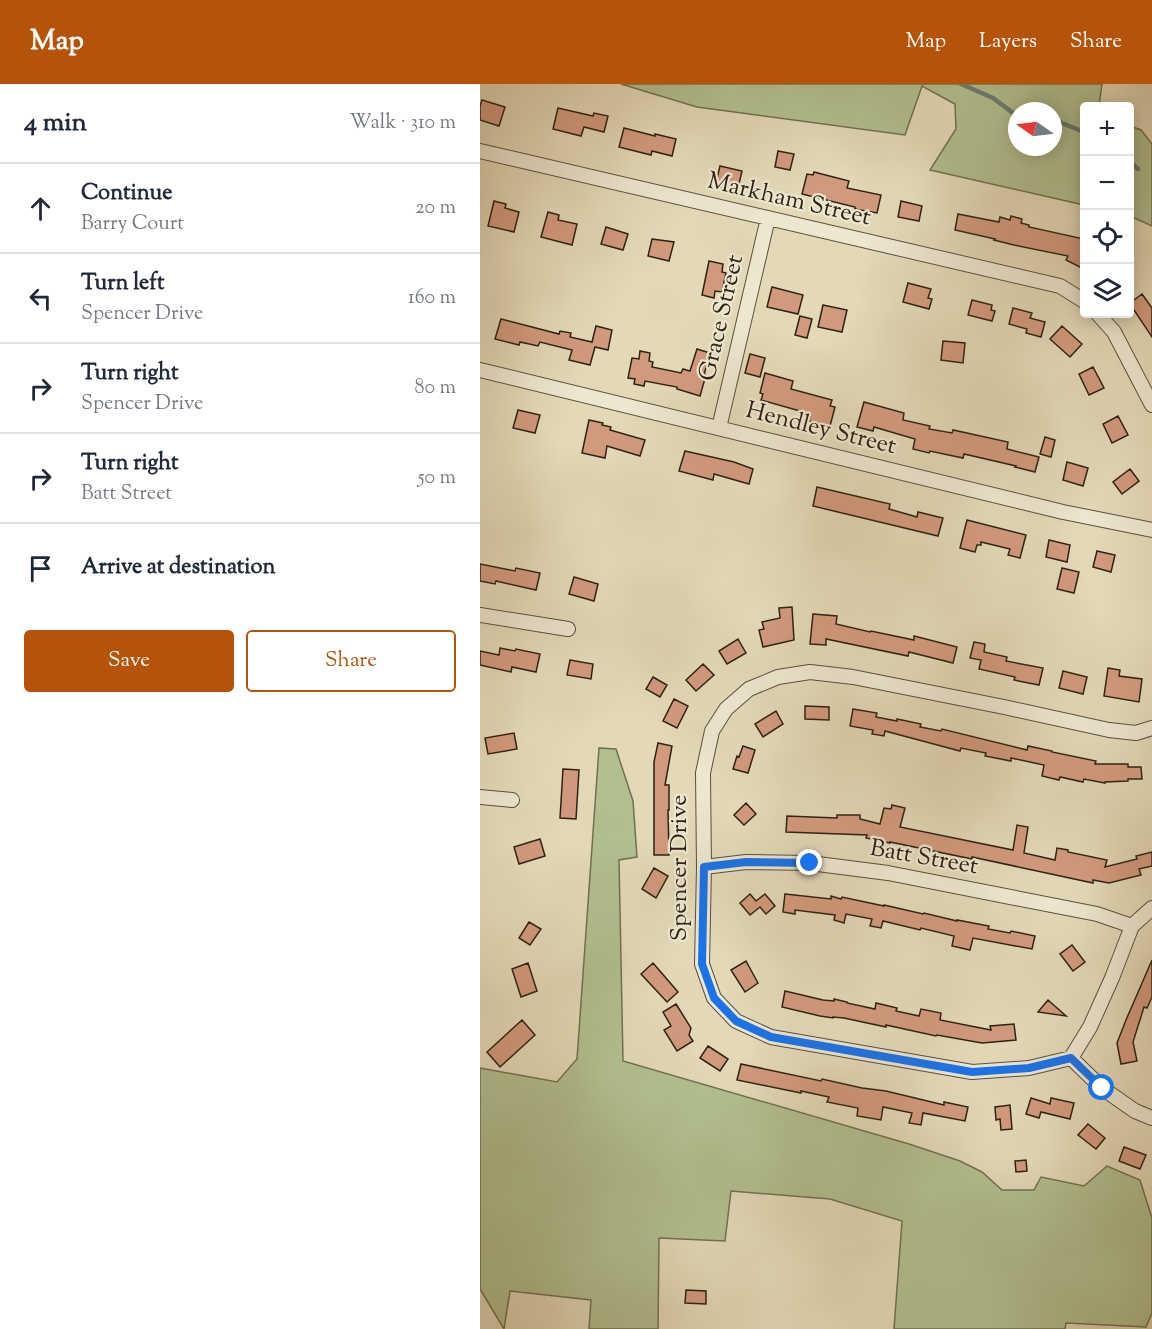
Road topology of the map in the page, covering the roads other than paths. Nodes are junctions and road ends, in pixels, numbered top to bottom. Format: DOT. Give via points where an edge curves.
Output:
graph roads {
  1 [pos="480,151"];
  2 [pos="768,218"];
  3 [pos="1080,298"];
  4 [pos="1102,318"];
  5 [pos="480,370"];
  6 [pos="1152,405"];
  7 [pos="719,428"];
  8 [pos="1152,530"];
  9 [pos="480,615"];
  10 [pos="568,629"];
  11 [pos="1152,728"];
  12 [pos="480,797"];
  13 [pos="512,800"];
  14 [pos="704,867"];
  15 [pos="1152,908"];
  16 [pos="1131,926"];
  17 [pos="1071,1058"];
  18 [pos="1152,1118"];
  1 -- 2 [label="street, Markham Street"];
  2 -- 3 [label="street, Markham Street" via="1060,286"];
  2 -- 7 [label="street, Grace Street"];
  4 -- 6 [label="street" via="1114,332"];
  5 -- 7 [label="street, Hendley Street"];
  7 -- 8 [label="street, Hendley Street"];
  9 -- 10 [label="street"];
  11 -- 14 [label="street, Spencer Drive" via="1136,733 1109,730 853,677 810,672 778,677 749,689 726,708 712,731 704,773"];
  12 -- 13 [label="street"];
  14 -- 16 [label="street, Batt Street" via="746,862 810,863 888,873 1097,914"];
  14 -- 17 [label="street, Spencer Drive" via="702,964 714,998 736,1021 771,1037 972,1072 1029,1068"];
  15 -- 16 [label="street"];
  16 -- 17 [label="street" via="1090,1027"];
  17 -- 18 [label="street" via="1102,1088"];
}
